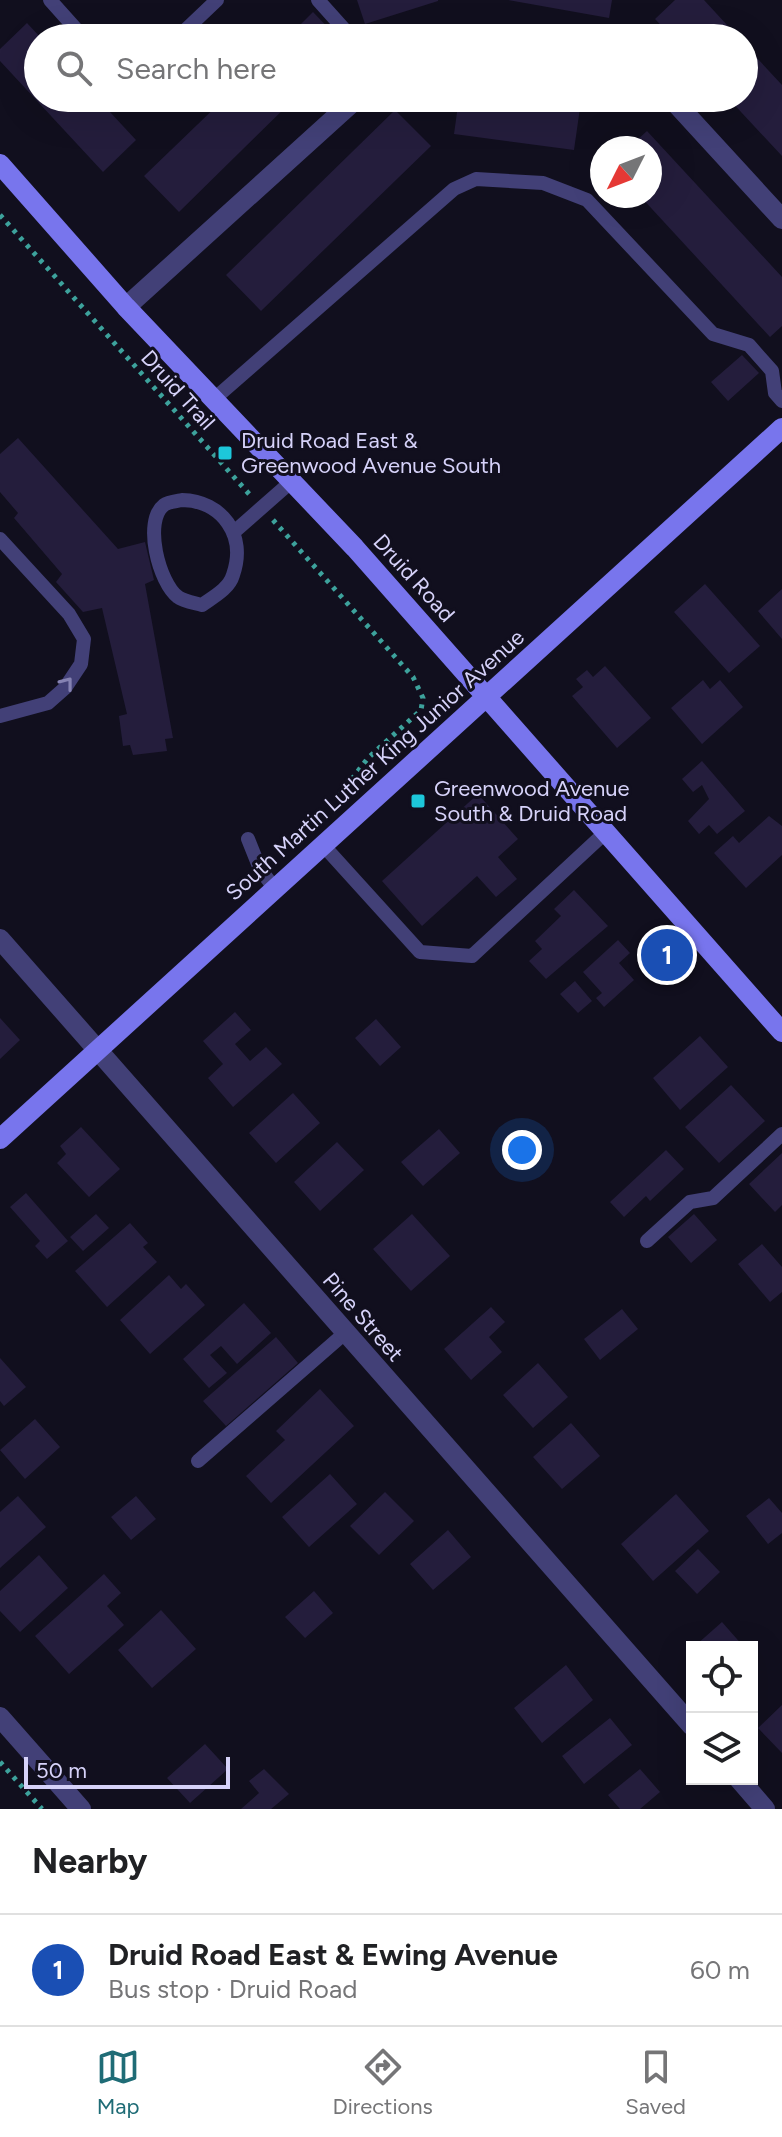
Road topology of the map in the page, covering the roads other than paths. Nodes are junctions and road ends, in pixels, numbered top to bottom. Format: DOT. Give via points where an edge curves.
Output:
graph roads {
  1 [pos="50,0"];
  2 [pos="217,0"];
  3 [pos="318,0"];
  4 [pos="71,24"];
  5 [pos="192,24"];
  6 [pos="339,24"];
  7 [pos="342,112"];
  8 [pos="684,112"];
  9 [pos="0,164"];
  10 [pos="782,219"];
  11 [pos="126,307"];
  12 [pos="213,400"];
  13 [pos="782,401"];
  14 [pos="782,428"];
  15 [pos="292,481"];
  16 [pos="234,532"];
  17 [pos="0,539"];
  18 [pos="486,696"];
  19 [pos="0,716"];
  20 [pos="607,831"];
  21 [pos="248,839"];
  22 [pos="323,845"];
  23 [pos="275,889"];
  24 [pos="0,939"];
  25 [pos="782,1032"];
  26 [pos="96,1051"];
  27 [pos="782,1134"];
  28 [pos="0,1139"];
  29 [pos="647,1241"];
  30 [pos="345,1333"];
  31 [pos="198,1461"];
  32 [pos="0,1717"];
  33 [pos="686,1719"];
  34 [pos="744,1785"];
  35 [pos="81,1809"];
  36 [pos="765,1809"];
  1 -- 4 [label="lane"];
  2 -- 5 [label="lane"];
  3 -- 6 [label="lane"];
  7 -- 11 [label="street"];
  8 -- 10 [label="street"];
  9 -- 11 [label="street, Druid Road"];
  11 -- 12 [label="street, Druid Road"];
  12 -- 13 [label="lane" via="454,189 476,179 543,183 587,200 713,334 749,345 772,371 775,393"];
  12 -- 15 [label="street, Druid Road"];
  14 -- 18 [label="street, South Martin Luther King Junior Avenue"];
  15 -- 16 [label="lane"];
  15 -- 18 [label="street, Druid Road"];
  16 -- 16 [label="lane" via="202,500 164,505 154,521 163,574 177,597 202,605 220,593 233,577"];
  19 -- 17 [label="lane, one-way" via="48,703 65,688 81,664 84,639 69,614"];
  18 -- 20 [label="street, Druid Road"];
  18 -- 22 [label="street, South Martin Luther King Junior Avenue"];
  20 -- 22 [label="lane" via="472,956 420,952"];
  20 -- 25 [label="street, Druid Road"];
  21 -- 23 [label="lane"];
  22 -- 23 [label="street, South Martin Luther King Junior Avenue"];
  23 -- 26 [label="street, South Martin Luther King Junior Avenue"];
  24 -- 26 [label="street, Pine Street"];
  26 -- 28 [label="street, South Martin Luther King Junior Avenue"];
  26 -- 30 [label="street, Pine Street"];
  27 -- 29 [label="lane" via="713,1198 690,1202"];
  30 -- 31 [label="lane"];
  30 -- 33 [label="street, Pine Street"];
  32 -- 35 [label="street"];
  34 -- 36 [label="street"];
}
